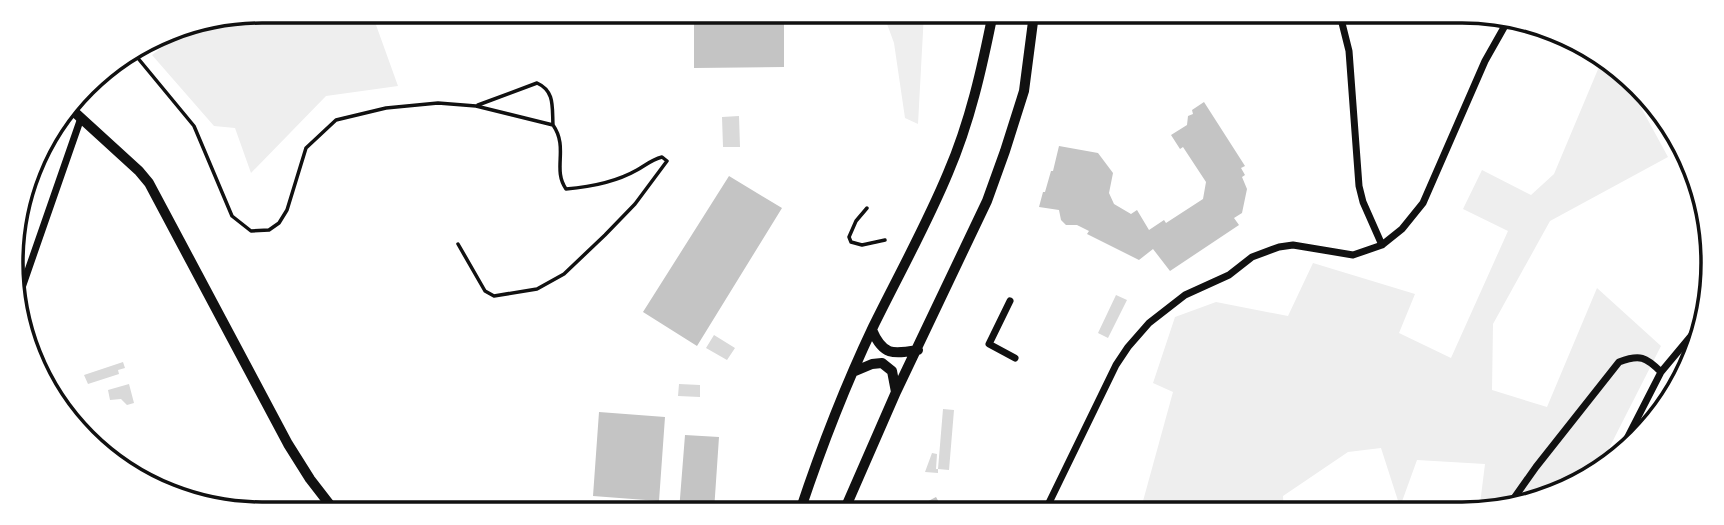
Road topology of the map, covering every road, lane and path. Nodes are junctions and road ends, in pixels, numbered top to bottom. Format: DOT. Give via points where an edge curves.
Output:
graph roads {
  1 [pos="991,23"];
  2 [pos="1033,23"];
  3 [pos="1342,23"];
  4 [pos="1504,27"];
  5 [pos="138,58"];
  6 [pos="476,106"];
  7 [pos="75,113"];
  8 [pos="81,118"];
  9 [pos="553,125"];
  10 [pos="867,208"];
  11 [pos="885,240"];
  12 [pos="458,244"];
  13 [pos="1382,245"];
  14 [pos="24,283"];
  15 [pos="1010,302"];
  16 [pos="872,330"];
  17 [pos="1690,338"];
  18 [pos="918,350"];
  19 [pos="1015,358"];
  20 [pos="853,372"];
  21 [pos="1661,372"];
  22 [pos="896,392"];
  23 [pos="1630,433"];
  24 [pos="1516,495"];
  25 [pos="328,502"];
  26 [pos="803,502"];
  27 [pos="848,502"];
  28 [pos="1049,502"];
  1 -- 16 [label="main road" via="982,68 949,172"];
  2 -- 18 [label="main road" via="1024,91 1006,151"];
  3 -- 13 [label="street" via="1349,51 1359,186"];
  4 -- 13 [label="street" via="1423,203"];
  5 -- 6 [label="lane" via="194,126 232,215 251,231 269,230 279,223 306,148 336,120 386,108 438,103"];
  6 -- 9 [label="lane"];
  6 -- 9 [label="lane" via="537,83 547,87 552,98"];
  7 -- 8 [label="main road"];
  8 -- 14 [label="street"];
  8 -- 25 [label="main road" via="149,183 288,444"];
  9 -- 12 [label="lane" via="562,143 560,170 566,189 595,186 651,160 662,157 667,161 605,235 564,274 537,289 494,296 485,291"];
  10 -- 11 [label="lane" via="856,221 851,242"];
  13 -- 28 [label="street" via="1353,255 1293,246 1265,251 1229,275 1185,295 1149,323 1116,365"];
  15 -- 19 [label="street" via="989,344"];
  16 -- 18 [label="main road" via="886,351"];
  16 -- 20 [label="main road"];
  17 -- 21 [label="street"];
  18 -- 22 [label="main road"];
  20 -- 22 [label="main road" via="882,363 892,371"];
  20 -- 26 [label="main road"];
  21 -- 23 [label="street"];
  21 -- 24 [label="street" via="1649,360 1619,362"];
  22 -- 27 [label="main road"];
}
